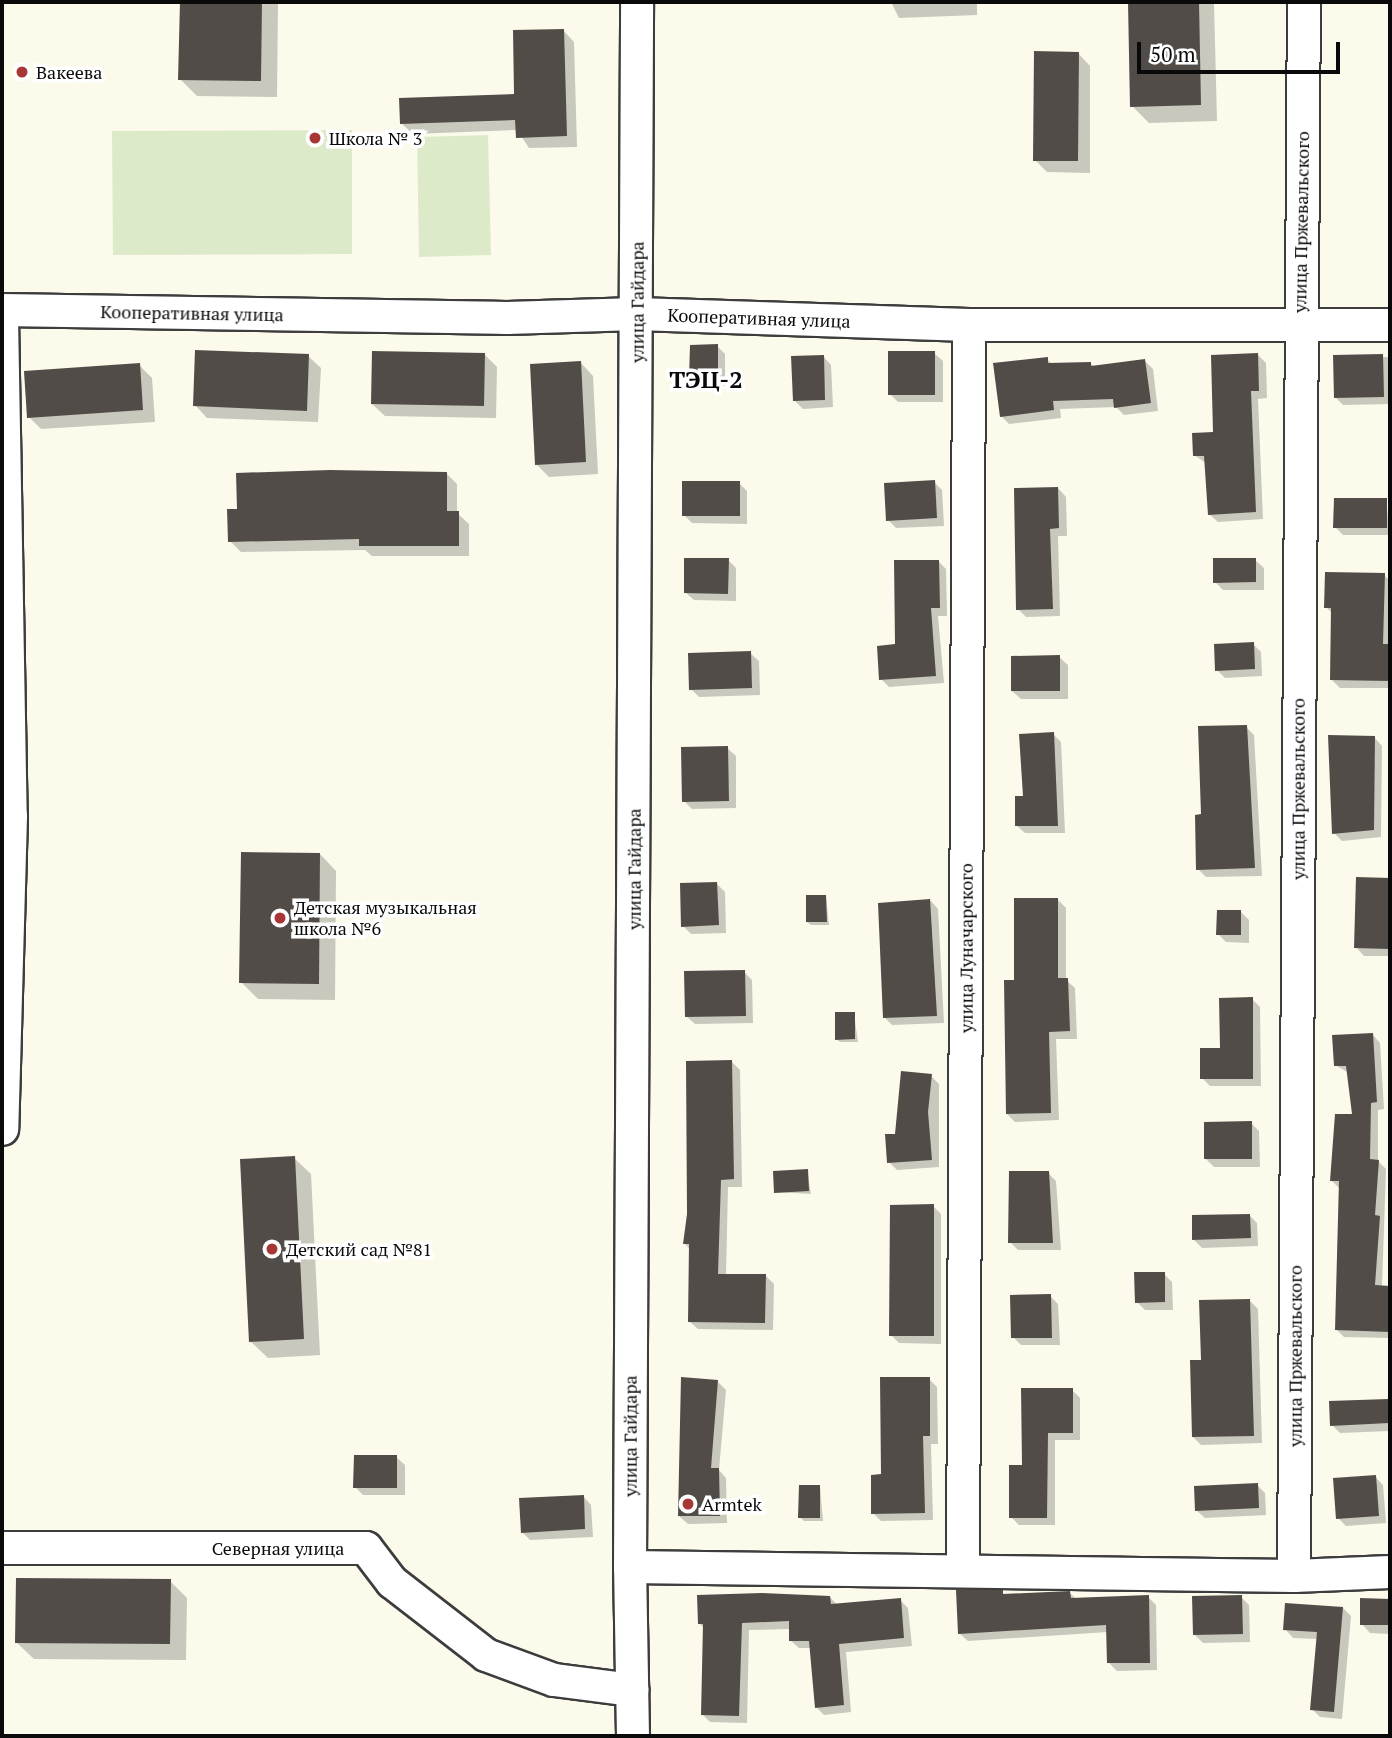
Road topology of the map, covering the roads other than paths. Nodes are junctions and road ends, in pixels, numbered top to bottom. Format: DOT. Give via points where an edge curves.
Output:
graph roads {
  1 [pos="637,2"];
  2 [pos="1304,2"];
  3 [pos="2,310"];
  4 [pos="637,314"];
  5 [pos="2,317"];
  6 [pos="969,325"];
  7 [pos="1390,325"];
  8 [pos="1300,326"];
  9 [pos="5,918"];
  10 [pos="2,1129"];
  11 [pos="2,1548"];
  12 [pos="630,1567"];
  13 [pos="963,1571"];
  14 [pos="1390,1572"];
  15 [pos="1294,1576"];
  16 [pos="632,1690"];
  17 [pos="633,1736"];
  1 -- 4 [label="street, улица Гайдара"];
  2 -- 8 [label="street, улица Пржевальского"];
  3 -- 4 [label="street, Кооперативная улица" via="507,318"];
  4 -- 6 [label="street, Кооперативная улица"];
  4 -- 12 [label="street, улица Гайдара"];
  5 -- 9 [label="street" via="11,816"];
  6 -- 8 [label="street, Кооперативная улица"];
  6 -- 13 [label="street, улица Луначарского"];
  7 -- 8 [label="street, Кооперативная улица"];
  8 -- 15 [label="street, улица Пржевальского"];
  9 -- 10 [label="street"];
  11 -- 16 [label="street, Северная улица" via="366,1548 392,1582 486,1655 554,1680"];
  12 -- 13 [label="street"];
  12 -- 16 [label="street, улица Гайдара"];
  13 -- 15 [label="street"];
  14 -- 15 [label="street"];
  16 -- 17 [label="street, улица Гайдара"];
}
